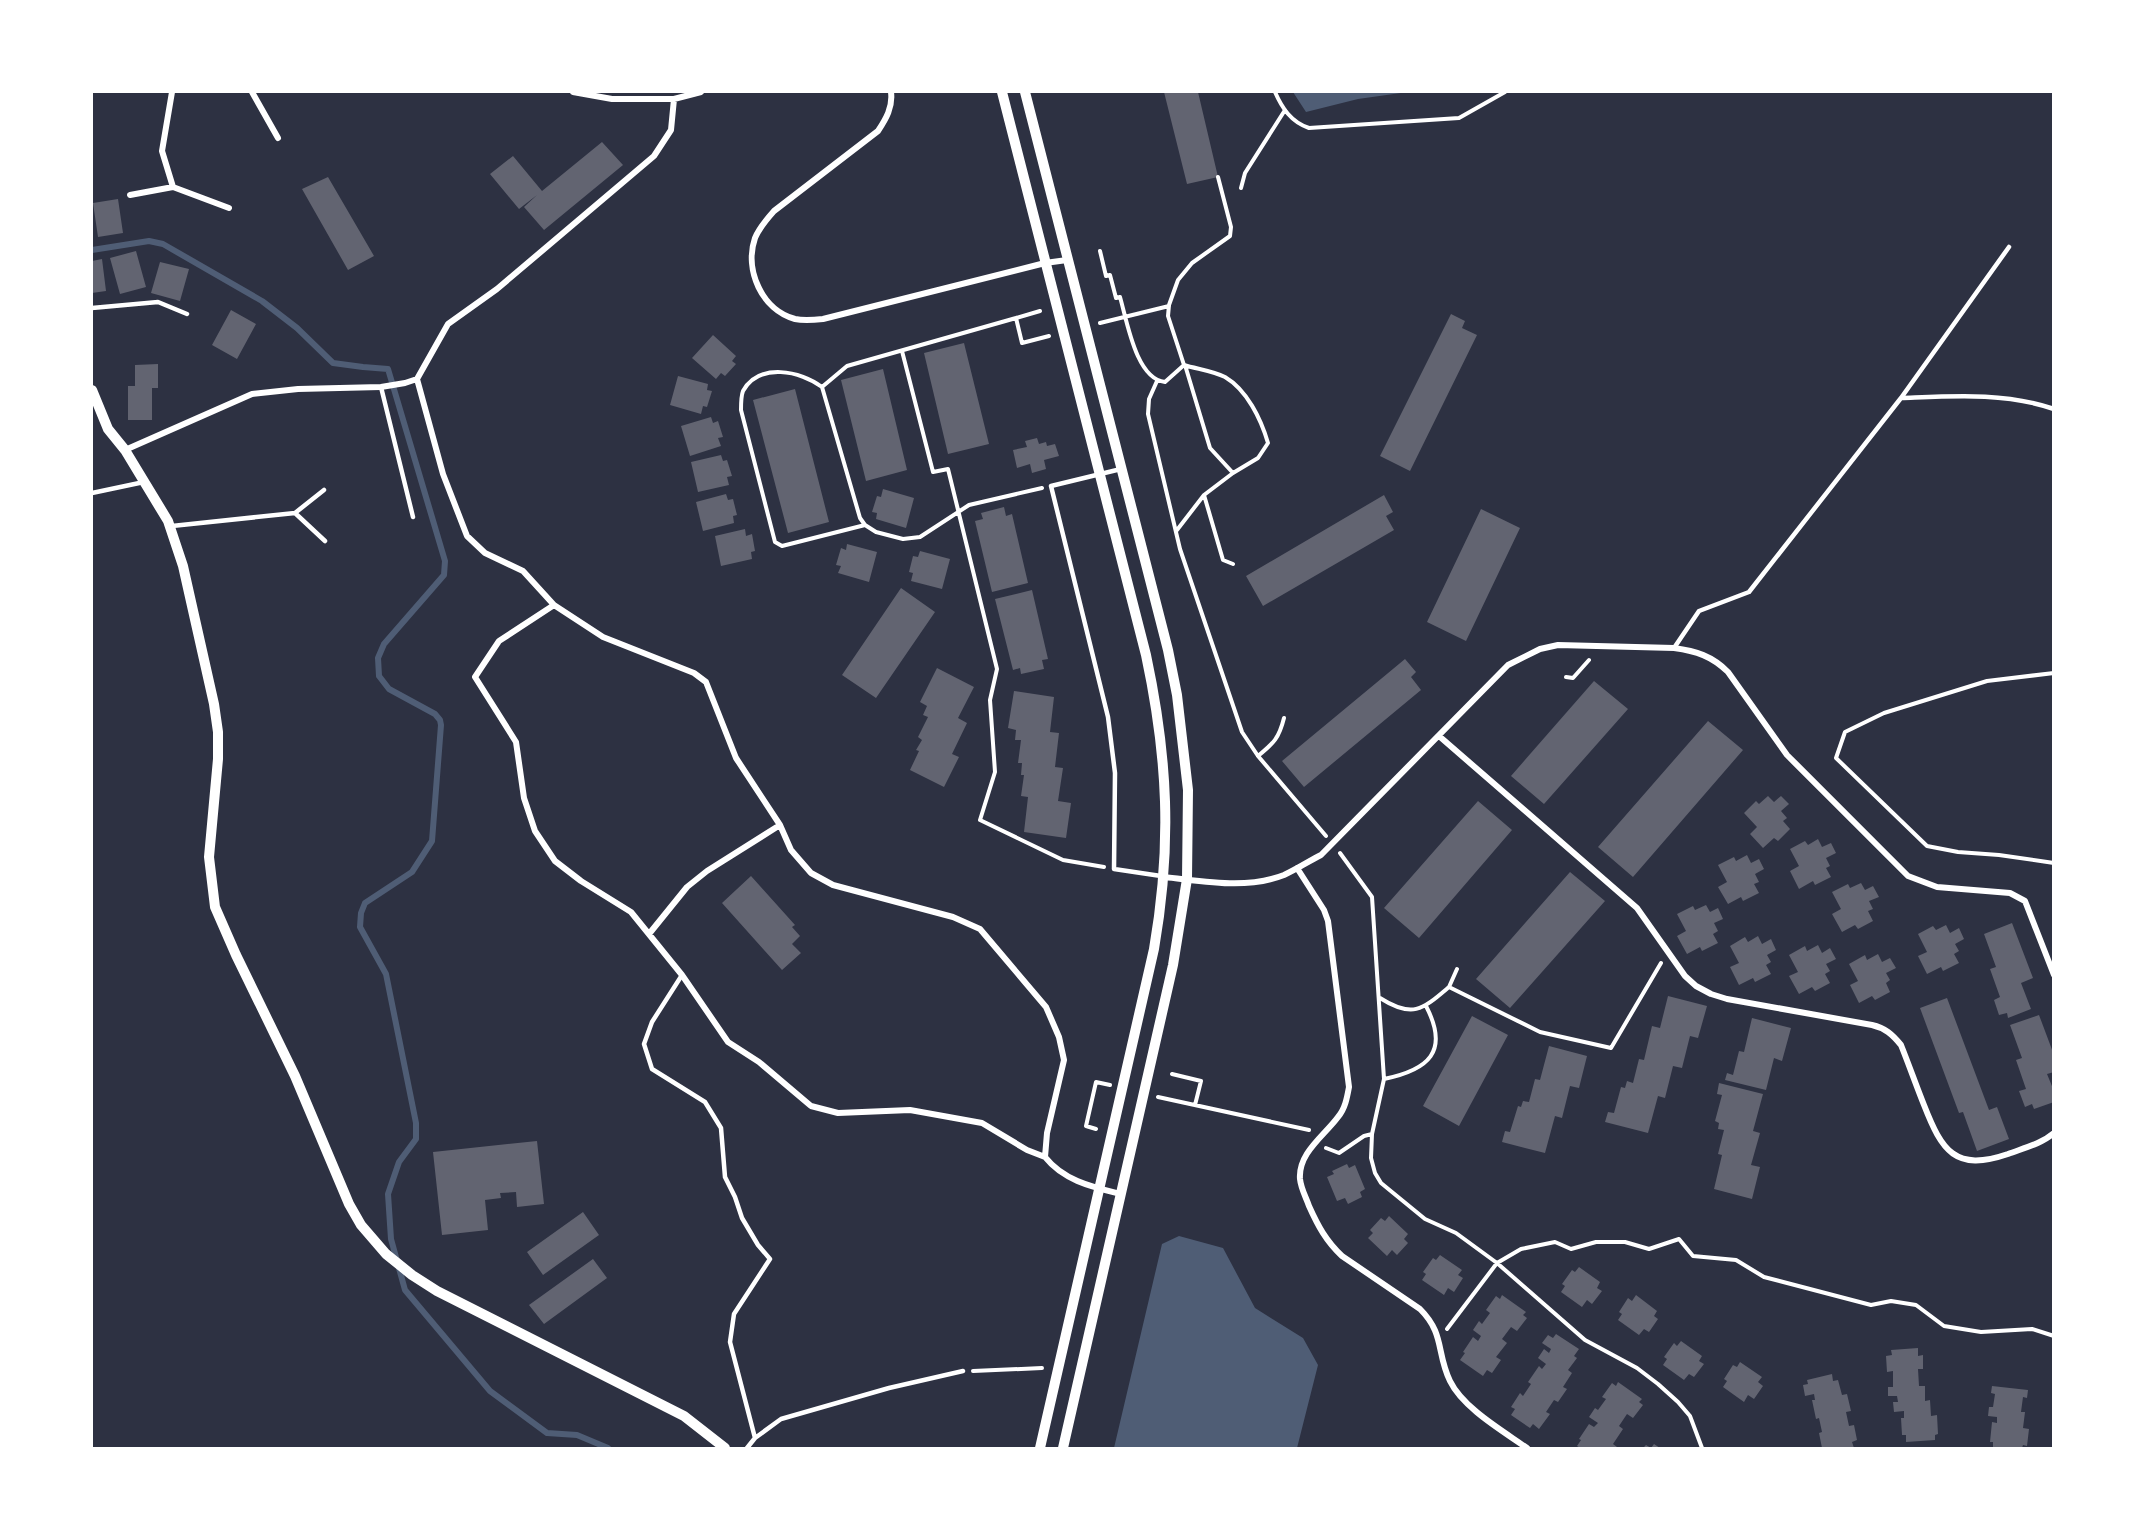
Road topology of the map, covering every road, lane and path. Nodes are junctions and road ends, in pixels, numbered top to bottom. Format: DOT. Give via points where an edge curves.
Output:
graph roads {
  1 [pos="172,92"];
  2 [pos="252,92"];
  3 [pos="573,92"];
  4 [pos="701,92"];
  5 [pos="891,92"];
  6 [pos="1002,92"];
  7 [pos="1025,92"];
  8 [pos="1275,92"];
  9 [pos="1505,92"];
  10 [pos="674,99"];
  11 [pos="1285,110"];
  12 [pos="278,138"];
  13 [pos="1218,177"];
  14 [pos="173,187"];
  15 [pos="1241,188"];
  16 [pos="130,195"];
  17 [pos="229,208"];
  18 [pos="2009,247"];
  19 [pos="1100,251"];
  20 [pos="1068,260"];
  21 [pos="1046,262"];
  22 [pos="92,308"];
  23 [pos="1040,311"];
  24 [pos="187,314"];
  25 [pos="1016,318"];
  26 [pos="1022,343"];
  27 [pos="902,351"];
  28 [pos="1184,365"];
  29 [pos="417,379"];
  30 [pos="1157,381"];
  31 [pos="381,387"];
  32 [pos="822,387"];
  33 [pos="92,390"];
  34 [pos="1901,398"];
  35 [pos="2054,409"];
  36 [pos="125,450"];
  37 [pos="1121,469"];
  38 [pos="1233,473"];
  39 [pos="1099,474"];
  40 [pos="144,482"];
  41 [pos="1051,486"];
  42 [pos="324,490"];
  43 [pos="92,493"];
  44 [pos="1204,495"];
  45 [pos="295,513"];
  46 [pos="958,513"];
  47 [pos="413,517"];
  48 [pos="865,525"];
  49 [pos="170,527"];
  50 [pos="1176,531"];
  51 [pos="325,541"];
  52 [pos="1233,564"];
  53 [pos="554,605"];
  54 [pos="1674,648"];
  55 [pos="1589,660"];
  56 [pos="2054,673"];
  57 [pos="1566,677"];
  58 [pos="1284,718"];
  59 [pos="1439,736"];
  60 [pos="1258,756"];
  61 [pos="1299,803"];
  62 [pos="780,825"];
  63 [pos="2054,863"];
  64 [pos="1349,864"];
  65 [pos="1297,868"];
  66 [pos="1114,869"];
  67 [pos="1164,877"];
  68 [pos="1186,879"];
  69 [pos="649,934"];
  70 [pos="1668,952"];
  71 [pos="1457,969"];
  72 [pos="682,975"];
  73 [pos="2054,975"];
  74 [pos="1449,987"];
  75 [pos="1380,998"];
  76 [pos="1426,1006"];
  77 [pos="1172,1074"];
  78 [pos="1384,1079"];
  79 [pos="1096,1082"];
  80 [pos="1196,1105"];
  81 [pos="1206,1108"];
  82 [pos="1096,1129"];
  83 [pos="1313,1131"];
  84 [pos="2054,1133"];
  85 [pos="1372,1134"];
  86 [pos="1326,1148"];
  87 [pos="1046,1157"];
  88 [pos="1100,1189"];
  89 [pos="1122,1194"];
  90 [pos="1497,1263"];
  91 [pos="2054,1336"];
  92 [pos="1439,1340"];
  93 [pos="1042,1368"];
  94 [pos="963,1371"];
  95 [pos="755,1438"];
  96 [pos="722,1448"];
  97 [pos="747,1449"];
  98 [pos="1041,1449"];
  99 [pos="1063,1449"];
  100 [pos="1527,1449"];
  101 [pos="1701,1449"];
  1 -- 14 [label="street" via="162,151"];
  2 -- 12 [label="street"];
  3 -- 10 [label="street" via="612,99"];
  4 -- 10 [label="street"];
  5 -- 21 [label="street" via="887,117 878,131 763,223 755,239 752,270 765,298 775,309 794,318 823,319"];
  6 -- 21 [label="street"];
  7 -- 20 [label="street"];
  8 -- 11 [label="path"];
  9 -- 11 [label="path" via="1459,118 1309,129 1298,125"];
  10 -- 29 [label="street" via="671,130 654,156 497,289 448,324"];
  11 -- 15 [label="path" via="1245,173"];
  13 -- 28 [label="path" via="1230,236 1191,263 1178,280 1169,305 1168,316"];
  14 -- 16 [label="street"];
  14 -- 17 [label="street"];
  18 -- 34 [label="lane"];
  19 -- 30 [label="path" via="1106,276 1110,275 1116,298 1120,297 1141,365"];
  20 -- 21 [label="street"];
  20 -- 37 [label="street"];
  21 -- 39 [label="street"];
  22 -- 24 [label="lane" via="158,302"];
  23 -- 25 [label="path"];
  25 -- 26 [label="path"];
  25 -- 27 [label="path"];
  27 -- 32 [label="path" via="847,366"];
  27 -- 46 [label="path" via="933,472 948,469"];
  28 -- 30 [label="path" via="1165,382"];
  28 -- 38 [label="path" via="1210,447"];
  28 -- 38 [label="path" via="1225,377 1244,395 1262,422 1268,442 1258,458"];
  29 -- 31 [label="street"];
  29 -- 53 [label="street" via="443,474 467,536 485,553 523,571"];
  30 -- 50 [label="path" via="1148,414"];
  31 -- 36 [label="street" via="252,394"];
  31 -- 47 [label="lane"];
  32 -- 48 [label="path"];
  32 -- 48 [label="path" via="808,377 769,372 754,378 743,392 741,410 775,542 782,546"];
  33 -- 36 [label="street" via="108,429"];
  34 -- 35 [label="lane" via="1971,395 2030,401"];
  34 -- 54 [label="lane" via="1749,592 1699,611"];
  36 -- 40 [label="street"];
  37 -- 39 [label="lane"];
  37 -- 68 [label="street" via="1177,695 1188,790"];
  38 -- 44 [label="path"];
  39 -- 41 [label="lane"];
  39 -- 67 [label="street" via="1157,706 1165,792"];
  40 -- 43 [label="lane"];
  40 -- 49 [label="street"];
  41 -- 46 [label="path" via="969,505"];
  41 -- 66 [label="lane" via="1108,717 1116,772"];
  42 -- 45 [label="lane"];
  44 -- 50 [label="path"];
  44 -- 52 [label="path" via="1223,560"];
  45 -- 49 [label="lane"];
  45 -- 51 [label="lane"];
  46 -- 48 [label="path" via="920,537 903,539"];
  46 -- 66 [label="path" via="996,669 990,700 995,772 980,820 1063,860"];
  49 -- 96 [label="street" via="186,576 218,732 209,857 215,907 361,1225 386,1254 437,1291 684,1416"];
  50 -- 60 [label="path" via="1242,732"];
  53 -- 62 [label="street" via="603,637 694,673 706,682 736,758"];
  53 -- 69 [label="street" via="499,641 475,677 516,742 524,798 535,831 555,861 631,912"];
  54 -- 59 [label="street" via="1558,645 1540,649 1508,665"];
  54 -- 73 [label="street" via="1691,650 1718,662 1787,755 1908,876 1937,887 2010,893 2025,901"];
  55 -- 57 [label="path" via="1573,678"];
  56 -- 63 [label="path" via="1987,681 1884,713 1845,732 1836,758 1927,846"];
  58 -- 60 [label="path" via="1280,733"];
  59 -- 65 [label="street" via="1321,855"];
  59 -- 70 [label="street" via="1636,908"];
  60 -- 61 [label="path"];
  62 -- 69 [label="street" via="706,871"];
  62 -- 87 [label="street" via="791,849 811,873 833,885 953,917 980,929 1046,1006 1064,1060 1047,1133"];
  64 -- 75 [label="path" via="1372,897"];
  65 -- 68 [label="street" via="1284,875 1240,883"];
  65 -- 92 [label="street" via="1328,921 1349,1087 1339,1117 1318,1138 1304,1160 1302,1189 1327,1240 1342,1256 1420,1309 1435,1326"];
  66 -- 67 [label="lane"];
  67 -- 68 [label="street"];
  67 -- 88 [label="street" via="1154,949"];
  68 -- 89 [label="street" via="1173,964"];
  69 -- 72 [label="street"];
  70 -- 74 [label="path" via="1611,1048 1540,1032"];
  70 -- 84 [label="street" via="1685,976 1711,994 1872,1025 1892,1034 1901,1045 1935,1134 1959,1156 1988,1160 2034,1145"];
  71 -- 74 [label="path"];
  72 -- 87 [label="street" via="728,1042 759,1062 811,1106 838,1113 910,1110 982,1123"];
  72 -- 95 [label="lane" via="652,1022 644,1044 652,1069 705,1102 721,1128 725,1177 742,1218 770,1258 734,1314 730,1342"];
  74 -- 76 [label="path"];
  75 -- 76 [label="path" via="1403,1009"];
  75 -- 78 [label="path"];
  76 -- 78 [label="path" via="1436,1028 1436,1044 1430,1057 1419,1068"];
  77 -- 80 [label="path" via="1201,1081"];
  78 -- 85 [label="path"];
  79 -- 82 [label="path" via="1086,1126"];
  81 -- 83 [label="path"];
  85 -- 86 [label="path" via="1340,1153"];
  85 -- 90 [label="path" via="1371,1158 1381,1183 1425,1220 1456,1233"];
  87 -- 88 [label="street" via="1063,1175"];
  88 -- 89 [label="street"];
  88 -- 98 [label="street"];
  89 -- 99 [label="street"];
  90 -- 91 [label="path" via="1521,1249 1555,1242 1571,1249 1596,1242 1625,1242 1649,1249 1679,1239 1693,1256 1737,1260 1764,1277 1871,1305 1891,1301 1916,1305 1944,1326 1981,1332 2032,1329"];
  90 -- 92 [label="path"];
  90 -- 101 [label="path" via="1585,1340 1637,1368 1671,1396 1690,1416"];
  92 -- 100 [label="street" via="1450,1381 1458,1393"];
  93 -- 94 [label="path"];
  94 -- 95 [label="lane" via="781,1419"];
  95 -- 97 [label="lane"];
}
